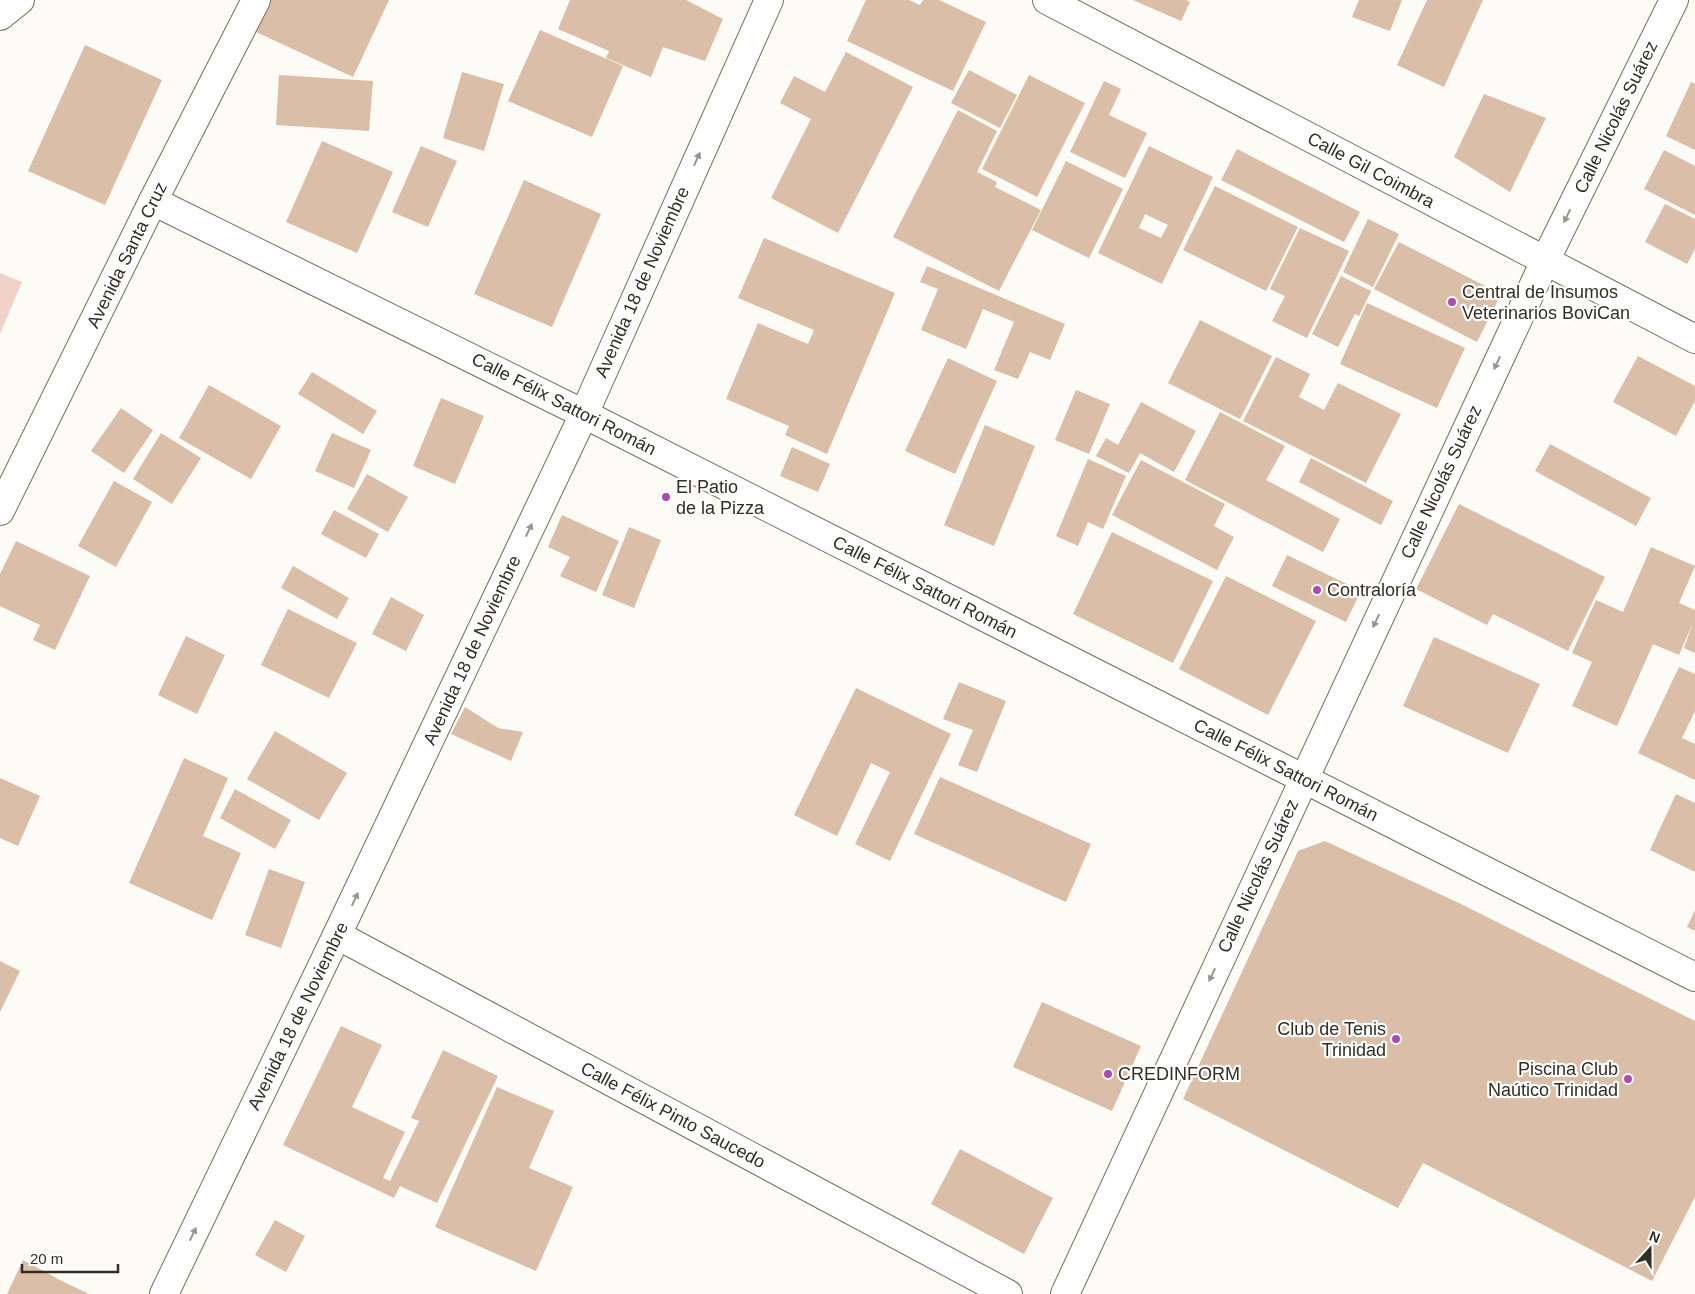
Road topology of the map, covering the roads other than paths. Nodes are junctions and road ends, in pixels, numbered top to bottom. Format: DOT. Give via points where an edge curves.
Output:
graph roads {
  1 [pos="20,0"];
  2 [pos="256,0"];
  3 [pos="769,0"];
  4 [pos="1047,0"];
  5 [pos="1674,0"];
  6 [pos="0,16"];
  7 [pos="153,201"];
  8 [pos="1545,261"];
  9 [pos="1695,339"];
  10 [pos="584,414"];
  11 [pos="0,511"];
  12 [pos="1303,778"];
  13 [pos="337,935"];
  14 [pos="1695,977"];
  15 [pos="164,1294"];
  16 [pos="1008,1294"];
  17 [pos="1065,1294"];
  1 -- 6 [label="street"];
  2 -- 7 [label="street, Avenida Santa Cruz"];
  10 -- 3 [label="street, Avenida 18 de Noviembre, one-way"];
  4 -- 8 [label="street, Calle Gil Coimbra"];
  5 -- 8 [label="street, Calle Nicolás Suárez, one-way"];
  7 -- 10 [label="street, Calle Félix Sattori Román"];
  7 -- 11 [label="street, Avenida Santa Cruz"];
  8 -- 9 [label="street, Calle Gil Coimbra"];
  8 -- 12 [label="street, Calle Nicolás Suárez, one-way"];
  10 -- 12 [label="street, Calle Félix Sattori Román"];
  13 -- 10 [label="street, Avenida 18 de Noviembre, one-way"];
  12 -- 14 [label="street, Calle Félix Sattori Román"];
  12 -- 17 [label="street, Calle Nicolás Suárez, one-way"];
  15 -- 13 [label="street, Avenida 18 de Noviembre, one-way"];
  13 -- 16 [label="street, Calle Félix Pinto Saucedo"];
}
